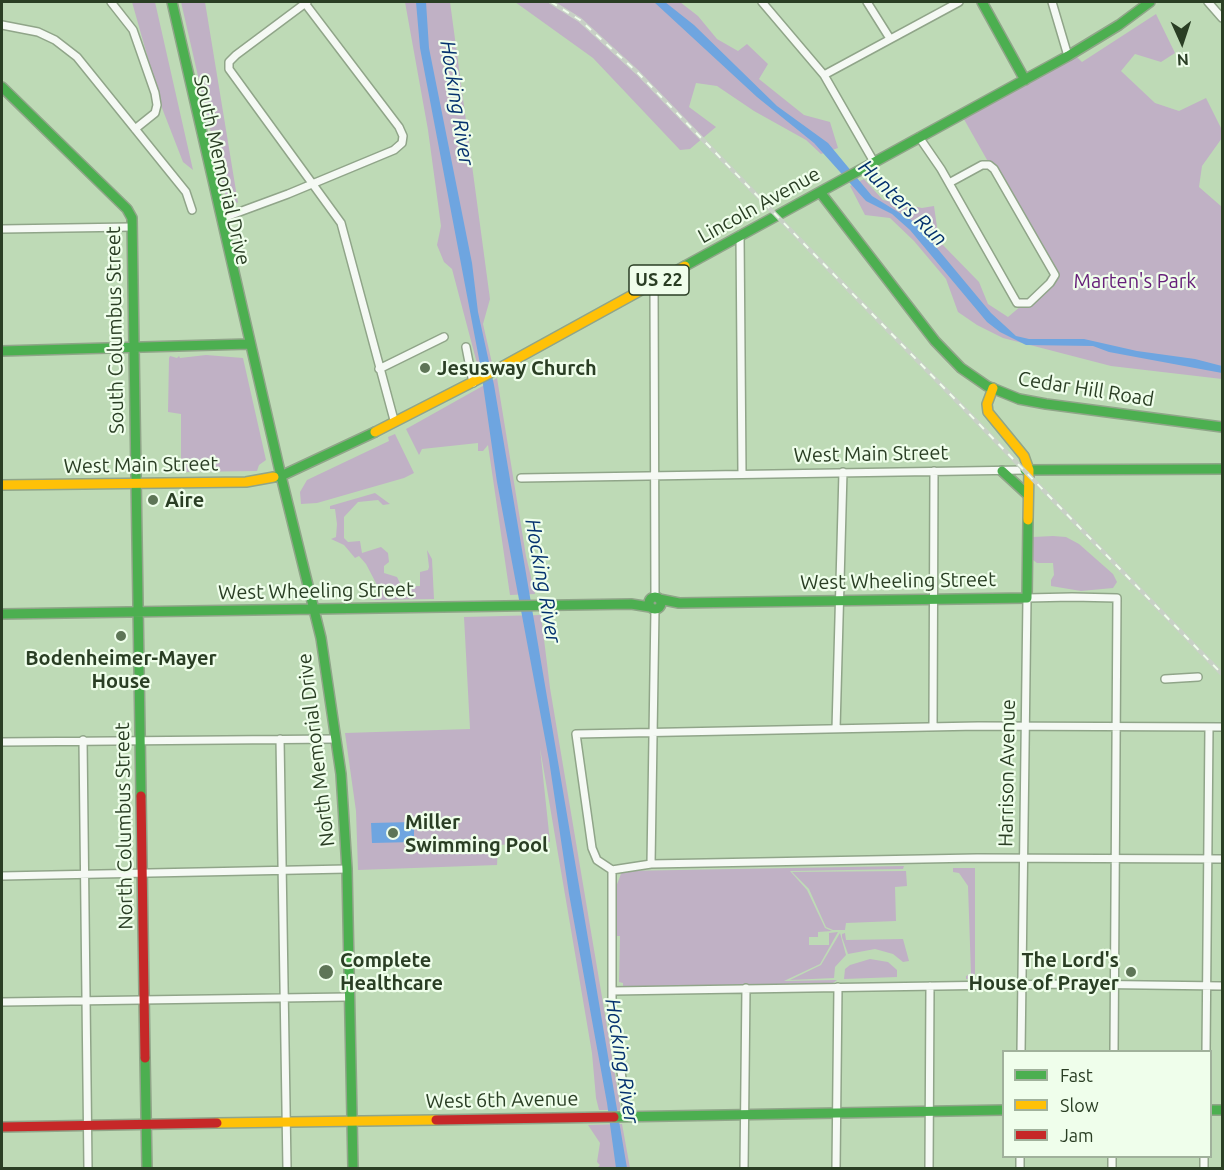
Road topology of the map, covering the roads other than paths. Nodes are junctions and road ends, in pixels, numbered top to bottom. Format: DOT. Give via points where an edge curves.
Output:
graph roads {
  1 [pos="111,2"];
  2 [pos="165,2"];
  3 [pos="172,2"];
  4 [pos="305,2"];
  5 [pos="762,2"];
  6 [pos="867,2"];
  7 [pos="959,2"];
  8 [pos="982,2"];
  9 [pos="1052,2"];
  10 [pos="1150,2"];
  11 [pos="1208,2"];
  12 [pos="1142,5"];
  13 [pos="1222,18"];
  14 [pos="2,25"];
  15 [pos="889,37"];
  16 [pos="1068,56"];
  17 [pos="824,75"];
  18 [pos="1024,80"];
  19 [pos="2,87"];
  20 [pos="135,129"];
  21 [pos="919,137"];
  22 [pos="874,162"];
  23 [pos="949,183"];
  24 [pos="313,184"];
  25 [pos="820,192"];
  26 [pos="192,210"];
  27 [pos="223,218"];
  28 [pos="132,227"];
  29 [pos="2,229"];
  30 [pos="740,235"];
  31 [pos="654,283"];
  32 [pos="444,337"];
  33 [pos="249,345"];
  34 [pos="466,347"];
  35 [pos="133,348"];
  36 [pos="2,351"];
  37 [pos="379,369"];
  38 [pos="475,381"];
  39 [pos="993,388"];
  40 [pos="394,420"];
  41 [pos="1222,427"];
  42 [pos="1222,469"];
  43 [pos="1027,470"];
  44 [pos="934,471"];
  45 [pos="1002,471"];
  46 [pos="843,472"];
  47 [pos="742,473"];
  48 [pos="281,476"];
  49 [pos="656,477"];
  50 [pos="521,478"];
  51 [pos="136,483"];
  52 [pos="2,485"];
  53 [pos="1028,495"];
  54 [pos="1027,598"];
  55 [pos="933,599"];
  56 [pos="841,600"];
  57 [pos="655,603"];
  58 [pos="314,610"];
  59 [pos="138,612"];
  60 [pos="2,614"];
  61 [pos="1198,677"];
  62 [pos="1164,679"];
  63 [pos="1025,726"];
  64 [pos="933,727"];
  65 [pos="1117,727"];
  66 [pos="1209,727"];
  67 [pos="1222,727"];
  68 [pos="836,729"];
  69 [pos="653,731"];
  70 [pos="280,739"];
  71 [pos="336,739"];
  72 [pos="83,740"];
  73 [pos="140,741"];
  74 [pos="2,742"];
  75 [pos="1116,857"];
  76 [pos="1023,858"];
  77 [pos="1208,860"];
  78 [pos="1222,860"];
  79 [pos="651,864"];
  80 [pos="347,869"];
  81 [pos="281,870"];
  82 [pos="612,870"];
  83 [pos="142,874"];
  84 [pos="84,875"];
  85 [pos="2,876"];
  86 [pos="1114,984"];
  87 [pos="1021,985"];
  88 [pos="930,986"];
  89 [pos="1207,986"];
  90 [pos="1222,986"];
  91 [pos="838,987"];
  92 [pos="746,988"];
  93 [pos="612,991"];
  94 [pos="349,997"];
  95 [pos="284,998"];
  96 [pos="144,1000"];
  97 [pos="88,1001"];
  98 [pos="2,1002"];
  99 [pos="1021,1050"];
  100 [pos="1114,1050"];
  101 [pos="1206,1050"];
  102 [pos="1002,1110"];
  103 [pos="929,1111"];
  104 [pos="836,1112"];
  105 [pos="744,1114"];
  106 [pos="627,1116"];
  107 [pos="352,1121"];
  108 [pos="285,1122"];
  109 [pos="88,1125"];
  110 [pos="146,1125"];
  111 [pos="2,1127"];
  112 [pos="88,1168"];
  113 [pos="147,1168"];
  114 [pos="286,1168"];
  115 [pos="353,1168"];
  116 [pos="744,1168"];
  117 [pos="836,1168"];
  118 [pos="929,1168"];
  1 -- 20 [label="street" via="133,30 155,93 155,113"];
  2 -- 33 [label="main road, South Memorial Drive" via="242,334"];
  3 -- 27 [label="main road, South Memorial Drive"];
  4 -- 24 [label="street" via="236,55 229,69"];
  4 -- 24 [label="street" via="403,136 398,148"];
  5 -- 17 [label="street"];
  6 -- 15 [label="street"];
  7 -- 15 [label="street"];
  8 -- 18 [label="main road"];
  9 -- 16 [label="street"];
  10 -- 12 [label="main road, Lincoln Avenue / US 22"];
  11 -- 13 [label="street"];
  12 -- 16 [label="main road, Lincoln Avenue / US 22"];
  14 -- 20 [label="street" via="38,32 68,49"];
  15 -- 17 [label="street"];
  16 -- 18 [label="main road, Lincoln Avenue / US 22"];
  17 -- 22 [label="street"];
  18 -- 21 [label="main road, Lincoln Avenue / US 22"];
  19 -- 28 [label="main road, South Columbus Street" via="127,209"];
  20 -- 26 [label="street" via="186,192"];
  21 -- 22 [label="main road, Lincoln Avenue / US 22"];
  21 -- 23 [label="street"];
  22 -- 25 [label="main road, Lincoln Avenue / US 22"];
  23 -- 23 [label="street" via="982,165 993,166 1053,272 1054,279 1026,304 1017,303"];
  24 -- 27 [label="street"];
  24 -- 37 [label="street" via="344,232"];
  25 -- 30 [label="main road, Lincoln Avenue / US 22"];
  25 -- 39 [label="main road, Cedar Hill Road" via="935,341 961,368"];
  27 -- 33 [label="main road, South Memorial Drive" via="250,333"];
  28 -- 29 [label="street"];
  28 -- 35 [label="main road, South Columbus Street"];
  30 -- 31 [label="main road, Lincoln Avenue / US 22"];
  30 -- 47 [label="street"];
  31 -- 38 [label="main road, Lincoln Avenue / US 22"];
  31 -- 49 [label="street"];
  32 -- 37 [label="street"];
  33 -- 35 [label="main road"];
  33 -- 48 [label="main road, South Memorial Drive"];
  34 -- 38 [label="street"];
  35 -- 36 [label="main road"];
  35 -- 51 [label="main road, South Columbus Street"];
  37 -- 40 [label="street"];
  38 -- 40 [label="main road, Lincoln Avenue / US 22"];
  39 -- 41 [label="main road, Cedar Hill Road" via="1019,399 1046,404"];
  39 -- 43 [label="main road" via="988,412 1024,456"];
  40 -- 48 [label="main road, Lincoln Avenue / US 22"];
  42 -- 43 [label="main road, West Main Street"];
  43 -- 45 [label="street, West Main Street"];
  43 -- 53 [label="main road, Harrison Avenue"];
  44 -- 45 [label="street, West Main Street"];
  44 -- 46 [label="street, West Main Street"];
  44 -- 55 [label="street"];
  45 -- 53 [label="main road"];
  46 -- 47 [label="street, West Main Street"];
  46 -- 56 [label="street"];
  47 -- 49 [label="street, West Main Street"];
  48 -- 51 [label="main road, West Main Street / US 22" via="246,482"];
  48 -- 58 [label="main road, North Memorial Drive"];
  49 -- 50 [label="street, West Main Street"];
  49 -- 57 [label="street"];
  51 -- 52 [label="main road, West Main Street / US 22"];
  51 -- 59 [label="main road, North Columbus Street"];
  53 -- 54 [label="main road, Harrison Avenue"];
  54 -- 55 [label="main road, West Wheeling Street"];
  54 -- 63 [label="street, Harrison Avenue"];
  54 -- 65 [label="street, West Wheeling Street" via="1117,598"];
  55 -- 56 [label="main road, West Wheeling Street"];
  55 -- 64 [label="street"];
  56 -- 57 [label="main road, West Wheeling Street"];
  56 -- 68 [label="street"];
  57 -- 58 [label="main road, West Wheeling Street"];
  57 -- 69 [label="street"];
  58 -- 59 [label="main road, West Wheeling Street"];
  58 -- 71 [label="main road, North Memorial Drive"];
  59 -- 60 [label="main road, West Wheeling Street"];
  59 -- 73 [label="main road, North Columbus Street"];
  61 -- 62 [label="street"];
  63 -- 64 [label="street"];
  63 -- 65 [label="street"];
  63 -- 76 [label="street, Harrison Avenue"];
  64 -- 68 [label="street"];
  65 -- 66 [label="street"];
  65 -- 75 [label="street"];
  66 -- 67 [label="street"];
  66 -- 77 [label="street"];
  68 -- 69 [label="street"];
  69 -- 79 [label="street"];
  69 -- 82 [label="street" via="576,734 595,856"];
  70 -- 71 [label="street"];
  70 -- 73 [label="street"];
  70 -- 81 [label="street"];
  71 -- 80 [label="main road, North Memorial Drive"];
  72 -- 73 [label="street"];
  72 -- 74 [label="street"];
  72 -- 84 [label="street"];
  73 -- 83 [label="main road, North Columbus Street"];
  75 -- 76 [label="street"];
  75 -- 77 [label="street"];
  75 -- 86 [label="street"];
  76 -- 79 [label="street"];
  76 -- 87 [label="street, Harrison Avenue"];
  77 -- 78 [label="street"];
  77 -- 89 [label="street"];
  79 -- 82 [label="street"];
  80 -- 81 [label="street"];
  80 -- 94 [label="main road, North Memorial Drive"];
  81 -- 83 [label="street"];
  81 -- 95 [label="street"];
  82 -- 93 [label="street"];
  83 -- 84 [label="street"];
  83 -- 96 [label="main road, North Columbus Street"];
  84 -- 85 [label="street"];
  84 -- 97 [label="street"];
  86 -- 87 [label="street"];
  86 -- 89 [label="street"];
  86 -- 100 [label="street"];
  87 -- 88 [label="street"];
  87 -- 99 [label="street, Harrison Avenue"];
  88 -- 91 [label="street"];
  88 -- 103 [label="street"];
  89 -- 90 [label="street"];
  89 -- 101 [label="street"];
  91 -- 92 [label="street"];
  91 -- 104 [label="street"];
  92 -- 93 [label="street"];
  92 -- 105 [label="street"];
  93 -- 106 [label="street" via="615,1043"];
  94 -- 95 [label="street"];
  94 -- 107 [label="main road, North Memorial Drive"];
  95 -- 96 [label="street"];
  95 -- 108 [label="street"];
  96 -- 97 [label="street"];
  96 -- 110 [label="main road, North Columbus Street"];
  97 -- 98 [label="street"];
  97 -- 109 [label="street"];
  102 -- 103 [label="main road, West 6th Avenue"];
  103 -- 104 [label="main road, West 6th Avenue"];
  103 -- 118 [label="street"];
  104 -- 105 [label="main road, West 6th Avenue"];
  104 -- 117 [label="street"];
  105 -- 106 [label="main road, West 6th Avenue"];
  105 -- 116 [label="street"];
  106 -- 107 [label="main road, West 6th Avenue"];
  107 -- 108 [label="main road, West 6th Avenue"];
  107 -- 115 [label="main road, North Memorial Drive"];
  108 -- 110 [label="main road, West 6th Avenue"];
  108 -- 114 [label="street"];
  109 -- 110 [label="main road, West 6th Avenue"];
  109 -- 111 [label="main road, West 6th Avenue"];
  109 -- 112 [label="street"];
  110 -- 113 [label="main road, North Columbus Street"];
}
